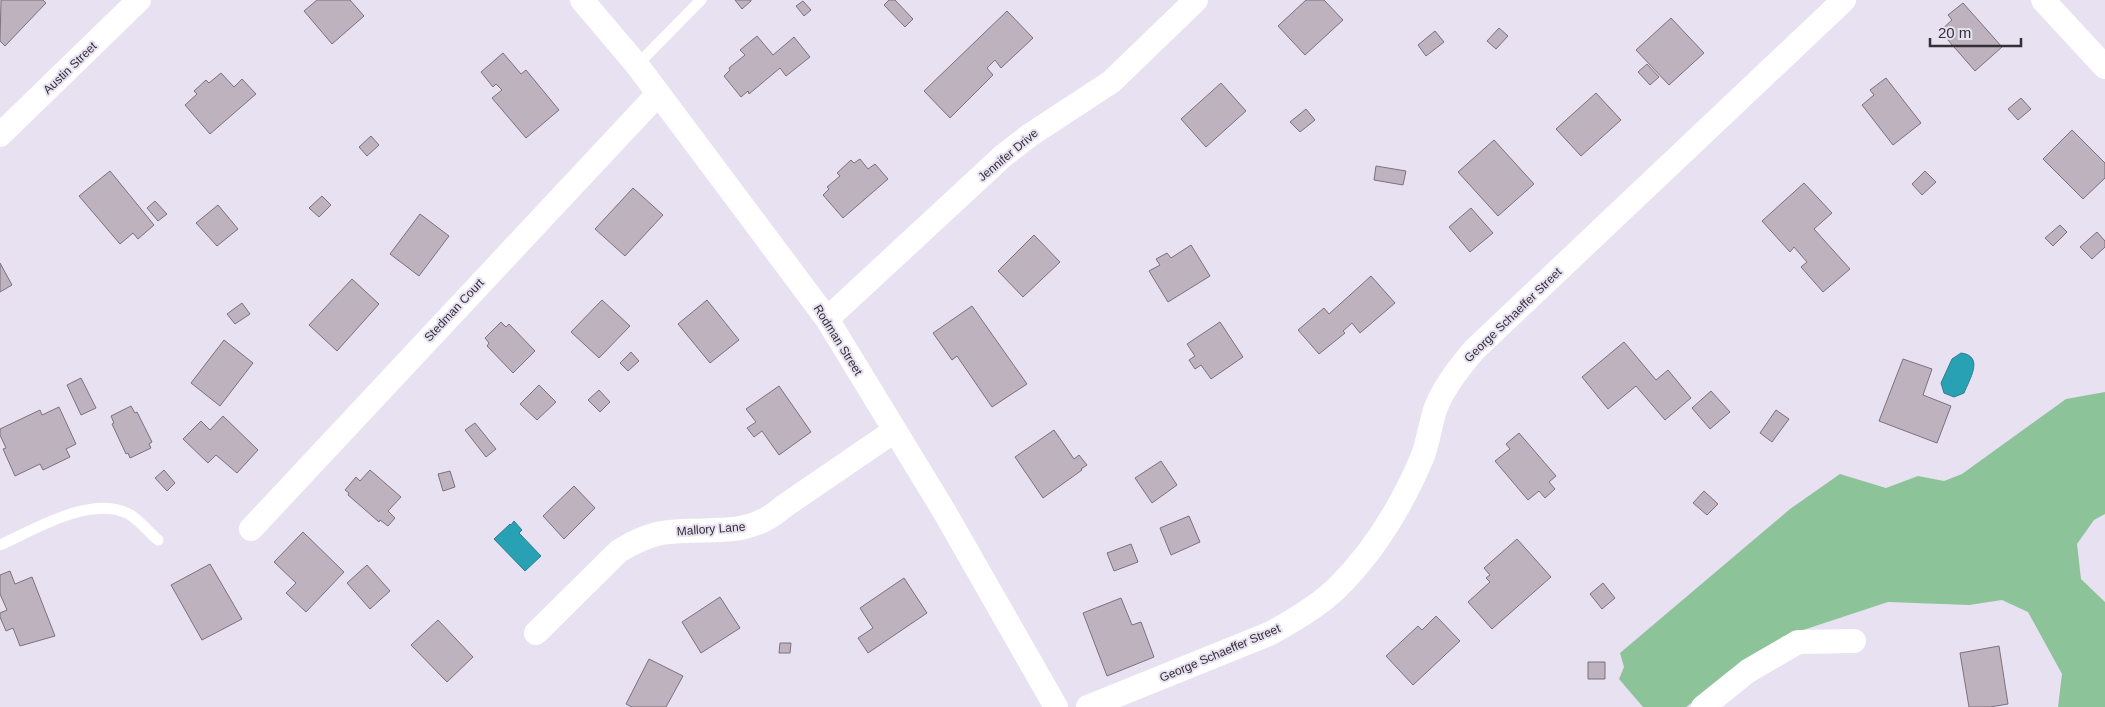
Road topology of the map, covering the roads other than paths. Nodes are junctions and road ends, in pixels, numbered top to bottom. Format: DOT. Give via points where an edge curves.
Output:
graph roads {
  1 [pos="139,0"];
  2 [pos="582,0"];
  3 [pos="701,0"];
  4 [pos="1196,0"];
  5 [pos="1844,0"];
  6 [pos="2043,0"];
  7 [pos="637,65"];
  8 [pos="2105,67"];
  9 [pos="658,94"];
  10 [pos="0,135"];
  11 [pos="827,319"];
  12 [pos="894,431"];
  13 [pos="251,529"];
  14 [pos="158,540"];
  15 [pos="0,545"];
  16 [pos="536,633"];
  17 [pos="1854,641"];
  18 [pos="1056,707"];
  19 [pos="1088,707"];
  20 [pos="1703,707"];
  1 -- 10 [label="street, Austin Street"];
  2 -- 7 [label="street, Rodman Street"];
  3 -- 7 [label="lane"];
  4 -- 11 [label="street, Jennifer Drive" via="1111,82 1003,156"];
  5 -- 19 [label="street, George Schaeffer Street" via="1474,350 1453,375 1436,408 1423,454 1409,487 1381,534 1336,588 1292,622 1269,634"];
  6 -- 8 [label="street"];
  7 -- 9 [label="street, Rodman Street"];
  9 -- 11 [label="street, Rodman Street"];
  9 -- 13 [label="street, Stedman Court"];
  11 -- 12 [label="street, Rodman Street"];
  12 -- 16 [label="street, Mallory Lane" via="754,526 667,532 629,545 619,551"];
  12 -- 18 [label="street, Rodman Street" via="944,511"];
  14 -- 15 [label="lane" via="129,514 104,508 73,512"];
  17 -- 20 [label="street" via="1798,642 1748,671"];
}
